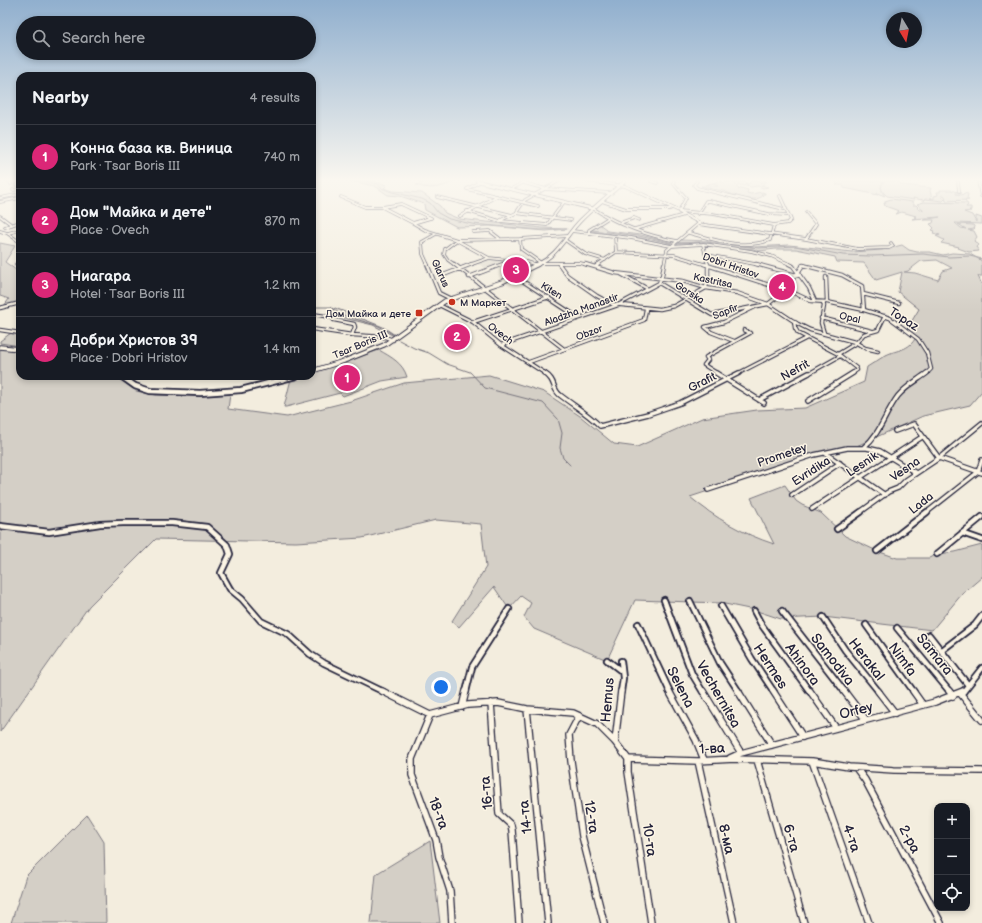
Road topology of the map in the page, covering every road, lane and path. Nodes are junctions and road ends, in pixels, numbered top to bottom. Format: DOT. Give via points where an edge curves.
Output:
graph roads {
  1 [pos="415,224"];
  2 [pos="535,224"];
  3 [pos="547,224"];
  4 [pos="578,224"];
  5 [pos="599,224"];
  6 [pos="620,224"];
  7 [pos="653,224"];
  8 [pos="698,224"];
  9 [pos="769,224"];
  10 [pos="779,224"];
  11 [pos="816,224"];
  12 [pos="12,225"];
  13 [pos="774,225"];
  14 [pos="5,227"];
  15 [pos="635,229"];
  16 [pos="0,231"];
  17 [pos="16,231"];
  18 [pos="572,231"];
  19 [pos="589,231"];
  20 [pos="473,232"];
  21 [pos="689,232"];
  22 [pos="7,233"];
  23 [pos="436,234"];
  24 [pos="772,234"];
  25 [pos="568,236"];
  26 [pos="615,236"];
  27 [pos="499,238"];
  28 [pos="16,239"];
  29 [pos="520,239"];
  30 [pos="806,239"];
  31 [pos="457,240"];
  32 [pos="565,240"];
  33 [pos="891,243"];
  34 [pos="674,244"];
  35 [pos="703,244"];
  36 [pos="616,252"];
  37 [pos="665,254"];
  38 [pos="707,255"];
  39 [pos="489,258"];
  40 [pos="511,260"];
  41 [pos="605,260"];
  42 [pos="541,263"];
  43 [pos="558,263"];
  44 [pos="537,264"];
  45 [pos="707,265"];
  46 [pos="595,267"];
  47 [pos="458,268"];
  48 [pos="621,274"];
  49 [pos="796,274"];
  50 [pos="441,276"];
  51 [pos="515,276"];
  52 [pos="800,276"];
  53 [pos="469,277"];
  54 [pos="826,277"];
  55 [pos="662,279"];
  56 [pos="659,283"];
  57 [pos="484,288"];
  58 [pos="706,288"];
  59 [pos="648,289"];
  60 [pos="785,290"];
  61 [pos="863,294"];
  62 [pos="549,297"];
  63 [pos="451,299"];
  64 [pos="686,300"];
  65 [pos="815,301"];
  66 [pos="823,302"];
  67 [pos="827,302"];
  68 [pos="899,303"];
  69 [pos="16,304"];
  70 [pos="768,304"];
  71 [pos="439,305"];
  72 [pos="618,305"];
  73 [pos="758,306"];
  74 [pos="0,308"];
  75 [pos="513,309"];
  76 [pos="646,309"];
  77 [pos="864,310"];
  78 [pos="316,315"];
  79 [pos="885,316"];
  80 [pos="579,318"];
  81 [pos="821,318"];
  82 [pos="794,321"];
  83 [pos="473,322"];
  84 [pos="0,330"];
  85 [pos="316,330"];
  86 [pos="744,330"];
  87 [pos="542,331"];
  88 [pos="16,332"];
  89 [pos="876,332"];
  90 [pos="824,333"];
  91 [pos="352,335"];
  92 [pos="807,338"];
  93 [pos="393,340"];
  94 [pos="734,341"];
  95 [pos="856,343"];
  96 [pos="501,345"];
  97 [pos="0,347"];
  98 [pos="16,349"];
  99 [pos="564,349"];
  100 [pos="878,351"];
  101 [pos="839,355"];
  102 [pos="529,362"];
  103 [pos="316,370"];
  104 [pos="126,380"];
  105 [pos="283,380"];
  106 [pos="726,380"];
  107 [pos="760,400"];
  108 [pos="808,401"];
  109 [pos="764,402"];
  110 [pos="982,423"];
  111 [pos="600,426"];
  112 [pos="895,431"];
  113 [pos="922,436"];
  114 [pos="864,447"];
  115 [pos="825,453"];
  116 [pos="890,458"];
  117 [pos="939,458"];
  118 [pos="982,460"];
  119 [pos="840,464"];
  120 [pos="980,472"];
  121 [pos="916,473"];
  122 [pos="861,478"];
  123 [pos="708,490"];
  124 [pos="792,495"];
  125 [pos="885,495"];
  126 [pos="812,509"];
  127 [pos="982,516"];
  128 [pos="0,526"];
  129 [pos="837,529"];
  130 [pos="962,533"];
  131 [pos="982,540"];
  132 [pos="877,551"];
  133 [pos="937,554"];
  134 [pos="664,600"];
  135 [pos="690,602"];
  136 [pos="721,606"];
  137 [pos="509,609"];
  138 [pos="754,611"];
  139 [pos="782,611"];
  140 [pos="982,616"];
  141 [pos="822,618"];
  142 [pos="638,624"];
  143 [pos="866,625"];
  144 [pos="898,628"];
  145 [pos="929,635"];
  146 [pos="941,651"];
  147 [pos="607,660"];
  148 [pos="621,660"];
  149 [pos="982,668"];
  150 [pos="621,671"];
  151 [pos="968,685"];
  152 [pos="960,693"];
  153 [pos="954,696"];
  154 [pos="491,703"];
  155 [pos="923,705"];
  156 [pos="462,707"];
  157 [pos="527,708"];
  158 [pos="895,713"];
  159 [pos="430,715"];
  160 [pos="579,716"];
  161 [pos="866,720"];
  162 [pos="982,720"];
  163 [pos="836,728"];
  164 [pos="803,737"];
  165 [pos="614,742"];
  166 [pos="772,745"];
  167 [pos="741,753"];
  168 [pos="628,759"];
  169 [pos="726,760"];
  170 [pos="756,760"];
  171 [pos="701,761"];
  172 [pos="812,761"];
  173 [pos="856,768"];
  174 [pos="982,771"];
  175 [pos="452,923"];
  176 [pos="519,923"];
  177 [pos="548,923"];
  178 [pos="604,923"];
  179 [pos="651,923"];
  180 [pos="734,923"];
  181 [pos="804,923"];
  182 [pos="869,923"];
  183 [pos="942,923"];
  1 -- 23 [label="street"];
  2 -- 3 [label="street"];
  4 -- 18 [label="street, Tsar Boris III"];
  5 -- 19 [label="street"];
  6 -- 15 [label="street"];
  7 -- 15 [label="street"];
  8 -- 21 [label="street"];
  8 -- 24 [label="street"];
  9 -- 13 [label="street"];
  10 -- 13 [label="street"];
  11 -- 30 [label="street"];
  12 -- 14 [label="street"];
  13 -- 24 [label="street"];
  15 -- 34 [label="street"];
  16 -- 22 [label="street"];
  17 -- 22 [label="street"];
  18 -- 19 [label="street"];
  18 -- 25 [label="street, Tsar Boris III"];
  19 -- 26 [label="street"];
  20 -- 27 [label="street" via="490,231"];
  21 -- 24 [label="street" via="746,245 770,240"];
  21 -- 34 [label="street"];
  22 -- 28 [label="street"];
  23 -- 31 [label="street"];
  23 -- 63 [label="street, Glarus" via="422,242 423,254 439,292"];
  24 -- 30 [label="street"];
  25 -- 29 [label="street"];
  25 -- 32 [label="street, Tsar Boris III"];
  26 -- 34 [label="street"];
  26 -- 36 [label="street"];
  27 -- 29 [label="street"];
  27 -- 31 [label="street"];
  29 -- 42 [label="street" via="524,252"];
  30 -- 33 [label="street" via="864,250 889,248 893,246"];
  31 -- 39 [label="street"];
  31 -- 47 [label="street" via="447,246 444,254"];
  32 -- 41 [label="street" via="585,254"];
  32 -- 42 [label="street, Tsar Boris III"];
  34 -- 35 [label="street"];
  34 -- 37 [label="street"];
  35 -- 38 [label="street"];
  35 -- 52 [label="street" via="771,256 792,266"];
  36 -- 37 [label="street, Dobri Hristov"];
  36 -- 41 [label="street"];
  37 -- 45 [label="street, Dobri Hristov"];
  37 -- 55 [label="street"];
  38 -- 45 [label="street"];
  38 -- 49 [label="street"];
  39 -- 40 [label="street"];
  39 -- 47 [label="street"];
  40 -- 44 [label="street"];
  40 -- 53 [label="street"];
  41 -- 46 [label="street"];
  42 -- 43 [label="street, Kastritsa"];
  42 -- 44 [label="street, Tsar Boris III"];
  43 -- 46 [label="street, Kastritsa"];
  43 -- 72 [label="street" via="567,275 597,296"];
  44 -- 51 [label="street, Tsar Boris III"];
  45 -- 58 [label="street" via="709,278"];
  45 -- 60 [label="street, Dobri Hristov"];
  46 -- 48 [label="street, Kastritsa"];
  47 -- 50 [label="street"];
  47 -- 53 [label="street"];
  48 -- 55 [label="street, Kastritsa"];
  48 -- 59 [label="street, Kastritsa"];
  49 -- 52 [label="street"];
  49 -- 60 [label="street"];
  51 -- 57 [label="street, Tsar Boris III"];
  51 -- 62 [label="street, Kiten"];
  52 -- 61 [label="street" via="799,271 803,265 831,271 861,285"];
  52 -- 65 [label="street"];
  53 -- 57 [label="street"];
  54 -- 67 [label="street"];
  55 -- 56 [label="street, Aladzha Manastir"];
  55 -- 58 [label="street, Kastritsa" via="687,282"];
  56 -- 59 [label="street, Aladzha Manastir"];
  56 -- 64 [label="street, Gorska"];
  57 -- 63 [label="street, Tsar Boris III"];
  57 -- 75 [label="street"];
  58 -- 64 [label="street"];
  58 -- 70 [label="street, Kastritsa" via="737,293"];
  59 -- 72 [label="street, Aladzha Manastir"];
  60 -- 65 [label="street, Dobri Hristov"];
  60 -- 70 [label="street"];
  61 -- 68 [label="street"];
  61 -- 77 [label="street"];
  62 -- 75 [label="street"];
  62 -- 80 [label="street, Kiten"];
  63 -- 71 [label="street, Tsar Boris III"];
  64 -- 73 [label="street, Gorska" via="712,315"];
  64 -- 76 [label="street" via="665,309"];
  65 -- 66 [label="street, Topaz"];
  66 -- 67 [label="street, Topaz"];
  66 -- 81 [label="street"];
  67 -- 77 [label="street, Topaz"];
  69 -- 74 [label="street"];
  70 -- 73 [label="street"];
  70 -- 82 [label="street, Kastritsa"];
  71 -- 83 [label="street, Ovech"];
  71 -- 93 [label="street, Tsar Boris III"];
  72 -- 76 [label="street"];
  72 -- 80 [label="street, Aladzha Manastir"];
  73 -- 94 [label="street, Sapfir" via="724,322 705,327 711,333"];
  75 -- 83 [label="street"];
  75 -- 87 [label="street"];
  76 -- 99 [label="street, Obzor" via="644,320"];
  77 -- 79 [label="street, Topaz"];
  78 -- 91 [label="street" via="354,324"];
  79 -- 89 [label="street"];
  79 -- 114 [label="street, Topaz" via="916,337 928,353 931,369 899,395 887,414 885,423"];
  80 -- 87 [label="street, Aladzha Manastir"];
  81 -- 89 [label="street, Opal"];
  81 -- 90 [label="street"];
  82 -- 90 [label="street, Kastritsa" via="810,330"];
  82 -- 92 [label="street, Kastritsa" via="794,328"];
  83 -- 96 [label="street, Ovech"];
  84 -- 88 [label="street"];
  85 -- 91 [label="street"];
  86 -- 94 [label="street" via="750,333"];
  87 -- 96 [label="street, Aladzha Manastir"];
  87 -- 99 [label="street"];
  89 -- 95 [label="street, Nefrit" via="864,334"];
  90 -- 95 [label="street, Kastritsa"];
  91 -- 93 [label="street" via="385,337"];
  92 -- 101 [label="street"];
  92 -- 106 [label="street, Grafit"];
  93 -- 103 [label="street, Tsar Boris III"];
  94 -- 106 [label="street" via="706,357 708,360 704,366"];
  95 -- 100 [label="street, Kastritsa"];
  95 -- 101 [label="street, Nefrit"];
  96 -- 102 [label="street, Ovech"];
  97 -- 98 [label="street"];
  99 -- 102 [label="street, Obzor"];
  101 -- 107 [label="street, Nefrit"];
  101 -- 108 [label="street" via="857,370"];
  102 -- 111 [label="street, Ovech" via="551,377 558,394 588,414"];
  104 -- 105 [label="street" via="136,388 152,392 210,394 241,391"];
  106 -- 107 [label="street"];
  106 -- 111 [label="street, Grafit" via="680,403"];
  107 -- 109 [label="street"];
  110 -- 117 [label="street, Vesna"];
  112 -- 113 [label="street" via="912,424 916,425"];
  113 -- 116 [label="street, Lesnik"];
  113 -- 117 [label="street"];
  114 -- 115 [label="street, Prometey"];
  114 -- 116 [label="street" via="880,451"];
  115 -- 119 [label="street"];
  115 -- 123 [label="street, Prometey"];
  116 -- 121 [label="street"];
  116 -- 122 [label="street, Lesnik"];
  117 -- 120 [label="street"];
  117 -- 121 [label="street, Vesna"];
  118 -- 120 [label="street"];
  119 -- 122 [label="street"];
  119 -- 124 [label="street, Evridika"];
  120 -- 132 [label="street, Lada"];
  121 -- 125 [label="street, Vesna"];
  122 -- 125 [label="street"];
  122 -- 126 [label="street, Lesnik"];
  125 -- 129 [label="street, Vesna"];
  127 -- 130 [label="street"];
  128 -- 159 [label="street" via="49,532 123,523 172,523 207,527 227,545 230,554 221,573 230,589 260,621 288,634 324,663"];
  130 -- 131 [label="street"];
  130 -- 133 [label="street"];
  134 -- 167 [label="street, Vechernitsa" via="692,674"];
  135 -- 166 [label="street" via="724,670"];
  136 -- 164 [label="street, Hermes"];
  137 -- 156 [label="street" via="472,667"];
  138 -- 163 [label="street, Ahinora"];
  139 -- 161 [label="street, Samodiva"];
  140 -- 146 [label="street" via="976,625"];
  141 -- 158 [label="street, Herakal"];
  142 -- 171 [label="street, Selena" via="665,684 696,740"];
  143 -- 155 [label="street, Nimfa"];
  144 -- 153 [label="street, Samara"];
  145 -- 146 [label="street"];
  146 -- 151 [label="street"];
  147 -- 150 [label="street"];
  148 -- 150 [label="street, Hemus"];
  149 -- 151 [label="street, Orfey"];
  150 -- 165 [label="street, Hemus" via="623,678"];
  151 -- 152 [label="street, Orfey"];
  152 -- 153 [label="street, Orfey"];
  152 -- 162 [label="street"];
  153 -- 155 [label="street, Orfey"];
  154 -- 156 [label="street"];
  154 -- 157 [label="street"];
  154 -- 176 [label="street, 16-та" via="499,809 512,830"];
  155 -- 158 [label="street, Orfey"];
  156 -- 159 [label="street"];
  157 -- 160 [label="street" via="573,713"];
  157 -- 177 [label="street, 14-та"];
  158 -- 161 [label="street, Orfey"];
  159 -- 175 [label="street, 18-та" via="412,759 412,775 436,840 450,891"];
  160 -- 165 [label="street" via="597,724"];
  160 -- 178 [label="street, 12-та" via="569,736 571,761 582,836"];
  161 -- 163 [label="street, Orfey"];
  163 -- 164 [label="street, Orfey"];
  164 -- 166 [label="street, Orfey"];
  165 -- 168 [label="street"];
  166 -- 167 [label="street, Orfey"];
  167 -- 169 [label="street, Orfey"];
  168 -- 171 [label="street, 1-ва"];
  168 -- 179 [label="street, 10-та"];
  169 -- 170 [label="street, 1-ва"];
  169 -- 171 [label="street, 1-ва"];
  170 -- 172 [label="street, 1-ва"];
  170 -- 181 [label="street, 6-та"];
  171 -- 180 [label="street, 8-ма"];
  172 -- 173 [label="street, 1-ва"];
  172 -- 182 [label="street, 4-та"];
  173 -- 174 [label="street, 1-ва"];
  173 -- 183 [label="street, 2-ра" via="865,780"];
}
